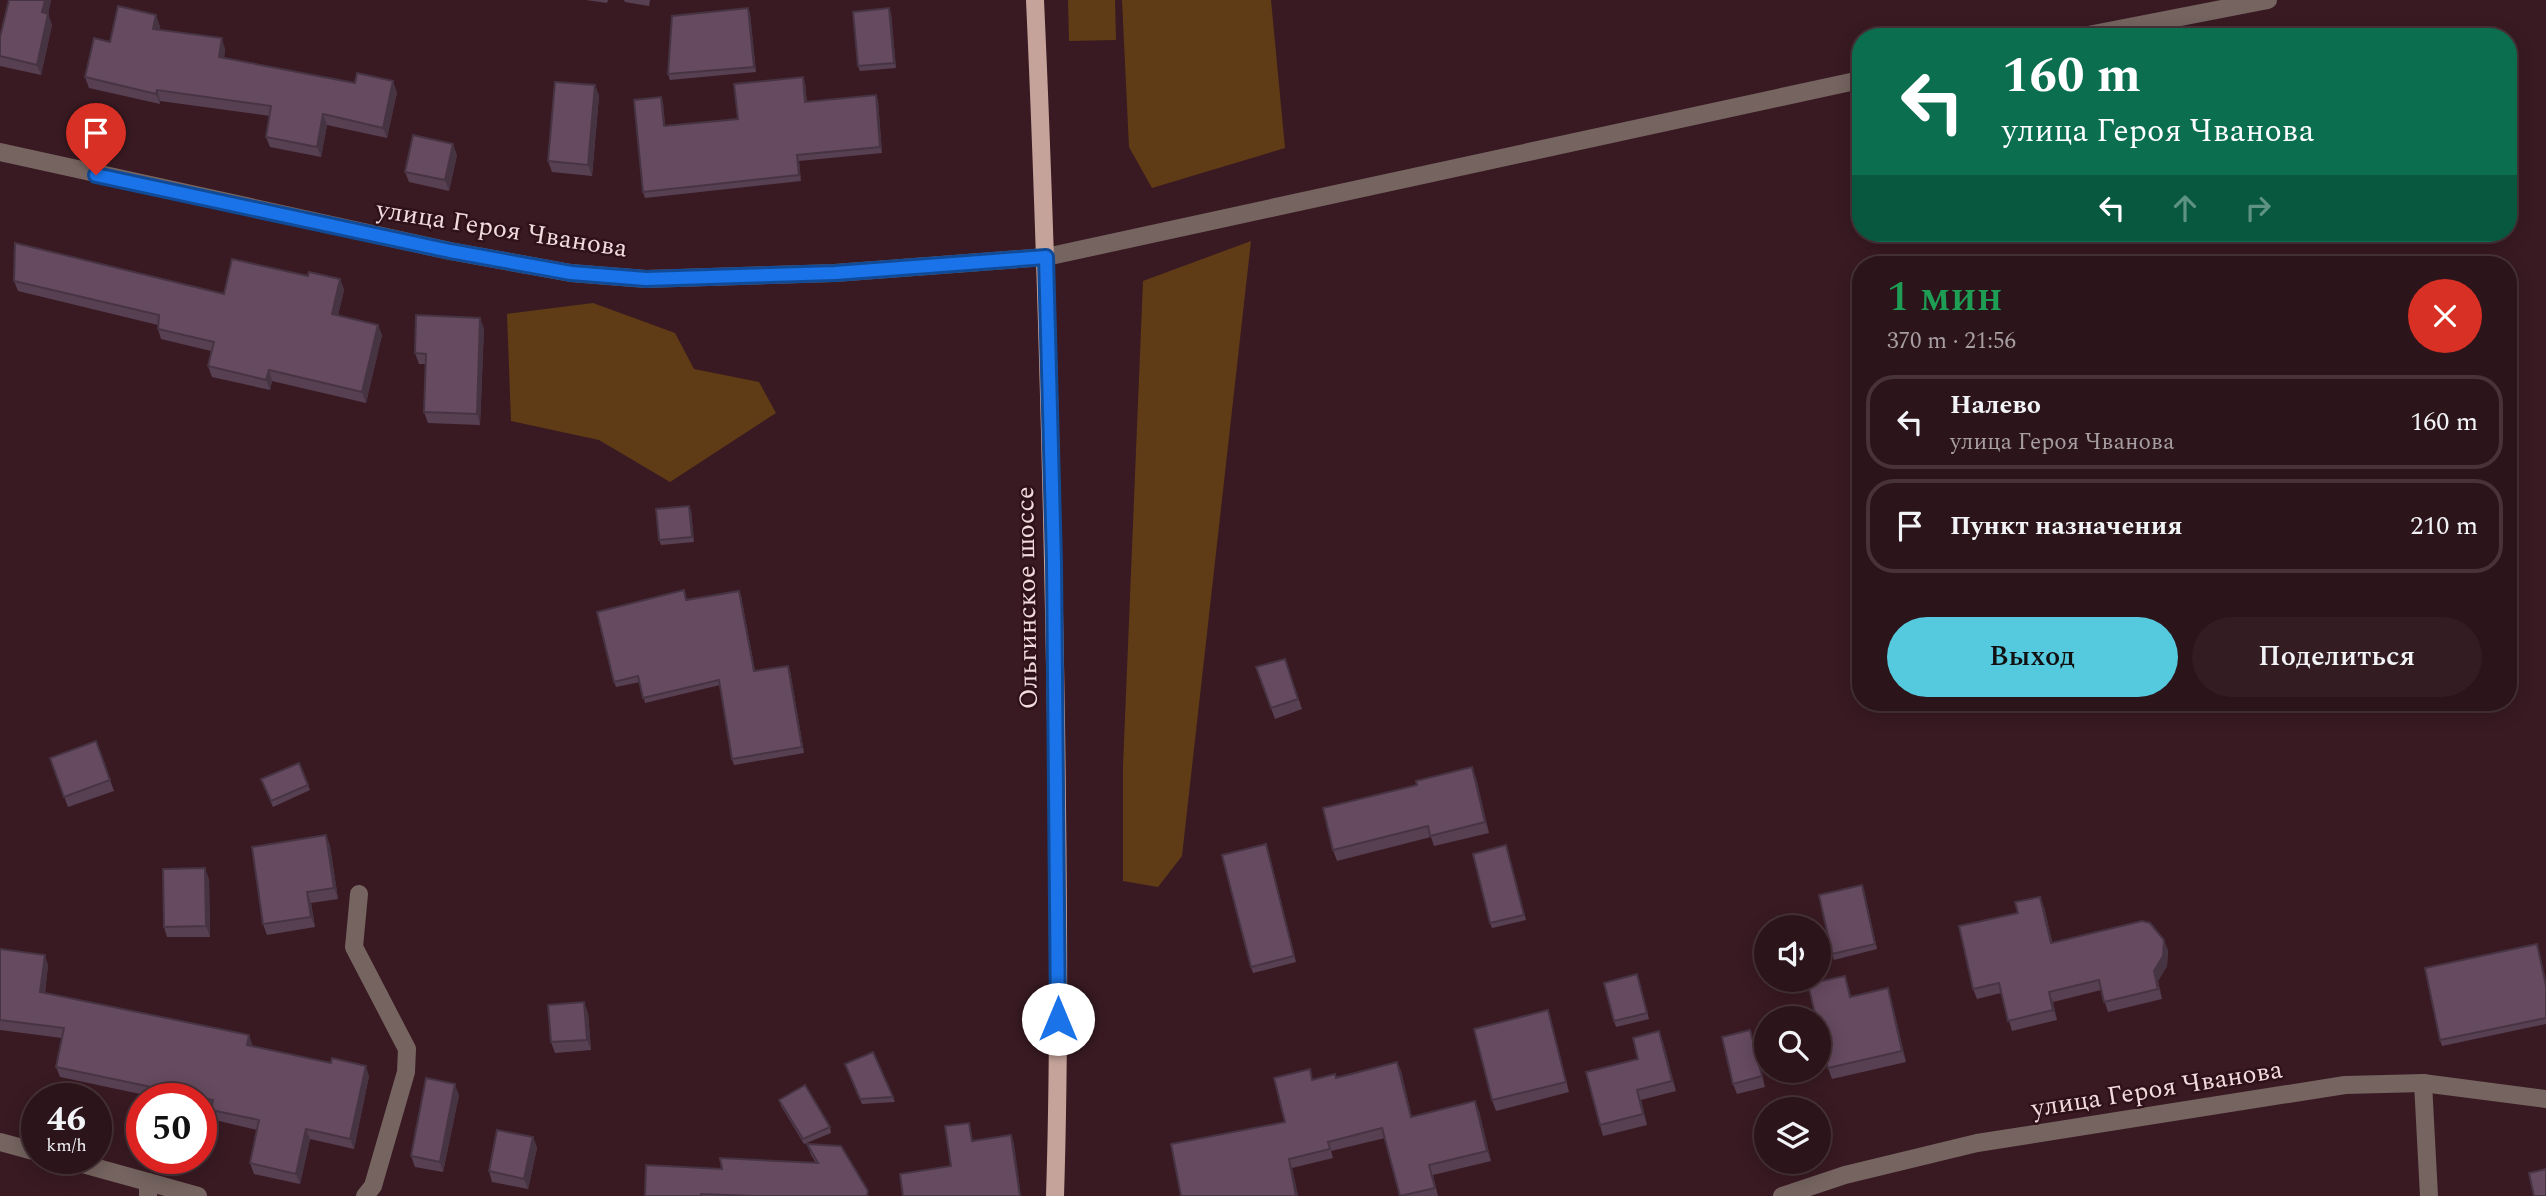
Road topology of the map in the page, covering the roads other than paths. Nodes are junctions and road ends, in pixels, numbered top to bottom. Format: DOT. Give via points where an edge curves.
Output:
graph roads {
  1 [pos="1035,0"];
  2 [pos="2268,0"];
  3 [pos="2124,28"];
  4 [pos="1852,82"];
  5 [pos="0,152"];
  6 [pos="1046,257"];
  7 [pos="359,894"];
  8 [pos="2423,1083"];
  9 [pos="2546,1099"];
  10 [pos="0,1142"];
  11 [pos="21,1148"];
  12 [pos="106,1174"];
  13 [pos="148,1189"];
  14 [pos="198,1196"];
  15 [pos="365,1196"];
  16 [pos="1055,1196"];
  17 [pos="1782,1196"];
  18 [pos="2429,1196"];
  1 -- 6 [label="main road, Ольгинское шоссе"];
  2 -- 3 [label="street"];
  4 -- 6 [label="street, улица Героя Чванова"];
  5 -- 6 [label="street, улица Героя Чванова" via="450,251 571,273 646,279 835,273"];
  6 -- 16 [label="main road, Ольгинское шоссе" via="1058,894"];
  7 -- 15 [label="street" via="354,947 407,1049 395,1110 373,1186"];
  8 -- 9 [label="street, улица Героя Чванова"];
  8 -- 17 [label="street, улица Героя Чванова" via="2345,1085 1977,1143 1845,1175"];
  8 -- 18 [label="street"];
  10 -- 11 [label="street"];
  12 -- 13 [label="street"];
  13 -- 14 [label="street"];
}
